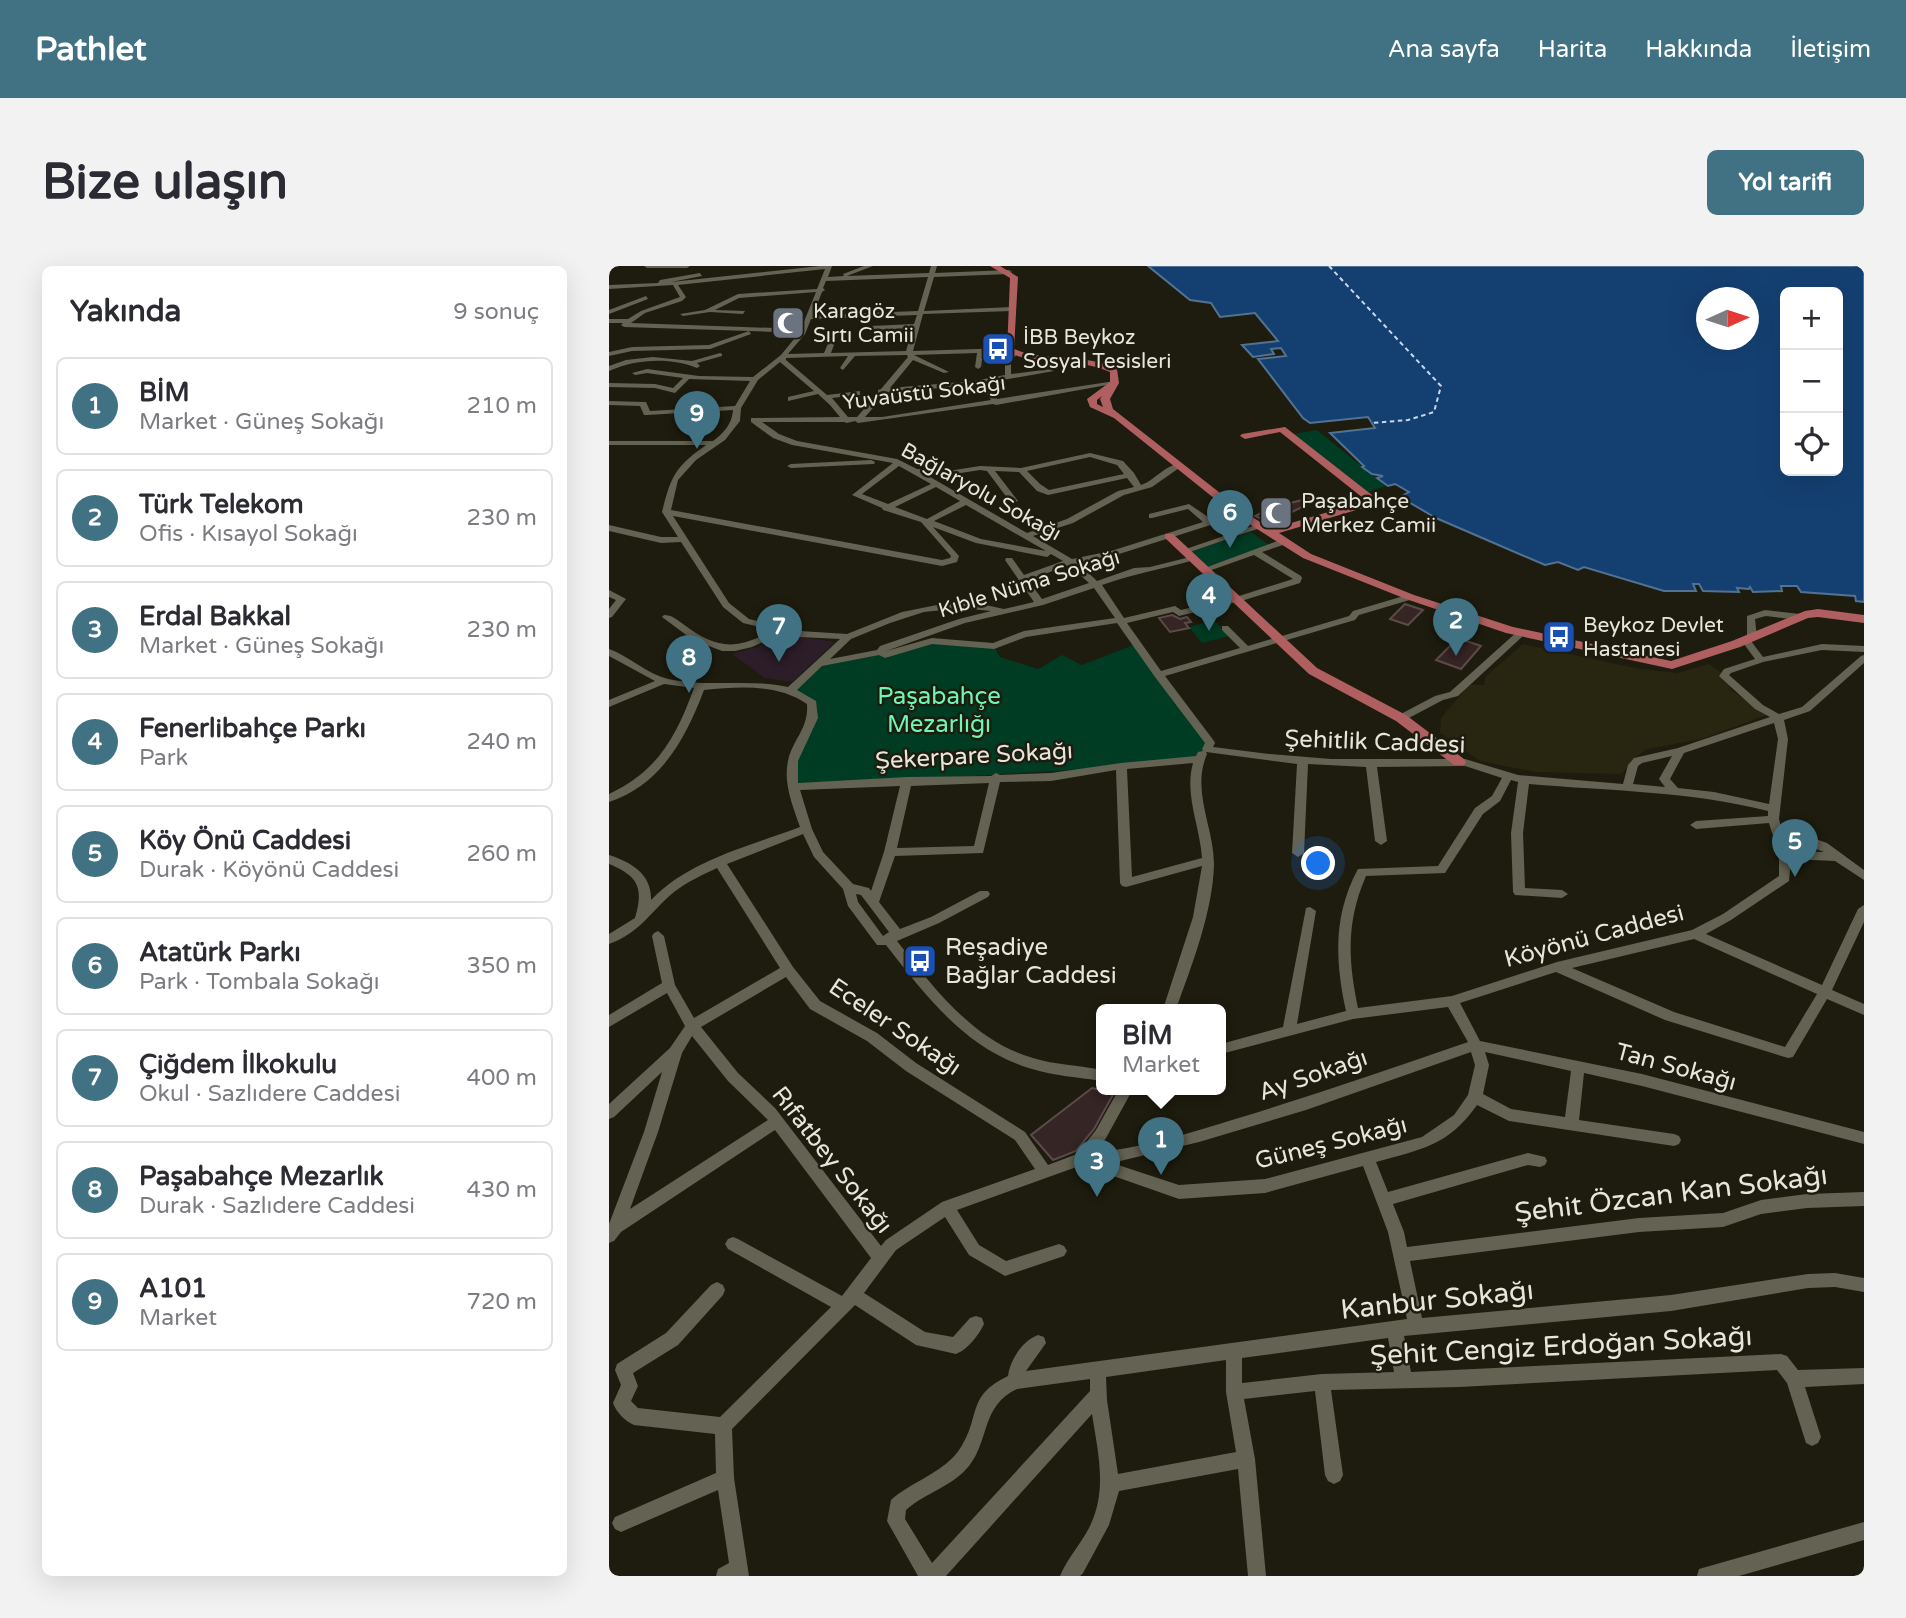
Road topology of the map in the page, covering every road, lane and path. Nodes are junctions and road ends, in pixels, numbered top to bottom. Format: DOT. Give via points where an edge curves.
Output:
graph roads {
  1 [pos="647,266"];
  2 [pos="687,266"];
  3 [pos="764,266"];
  4 [pos="781,266"];
  5 [pos="870,266"];
  6 [pos="934,266"];
  7 [pos="994,266"];
  8 [pos="829,267"];
  9 [pos="788,272"];
  10 [pos="1009,272"];
  11 [pos="711,273"];
  12 [pos="762,275"];
  13 [pos="932,276"];
  14 [pos="839,278"];
  15 [pos="825,279"];
  16 [pos="656,286"];
  17 [pos="676,286"];
  18 [pos="741,286"];
  19 [pos="609,287"];
  20 [pos="822,290"];
  21 [pos="738,296"];
  22 [pos="634,299"];
  23 [pos="609,302"];
  24 [pos="1012,309"];
  25 [pos="609,312"];
  26 [pos="706,312"];
  27 [pos="743,312"];
  28 [pos="921,312"];
  29 [pos="683,314"];
  30 [pos="808,317"];
  31 [pos="609,321"];
  32 [pos="628,321"];
  33 [pos="918,326"];
  34 [pos="871,328"];
  35 [pos="753,331"];
  36 [pos="803,331"];
  37 [pos="835,334"];
  38 [pos="609,345"];
  39 [pos="632,349"];
  40 [pos="979,352"];
  41 [pos="1013,352"];
  42 [pos="609,354"];
  43 [pos="827,354"];
  44 [pos="854,354"];
  45 [pos="720,355"];
  46 [pos="910,355"];
  47 [pos="783,356"];
  48 [pos="710,362"];
  49 [pos="695,364"];
  50 [pos="978,367"];
  51 [pos="843,368"];
  52 [pos="609,369"];
  53 [pos="1051,371"];
  54 [pos="946,372"];
  55 [pos="635,373"];
  56 [pos="674,374"];
  57 [pos="688,376"];
  58 [pos="1008,376"];
  59 [pos="755,380"];
  60 [pos="974,383"];
  61 [pos="1115,383"];
  62 [pos="609,385"];
  63 [pos="880,391"];
  64 [pos="857,393"];
  65 [pos="822,394"];
  66 [pos="791,400"];
  67 [pos="609,403"];
  68 [pos="996,403"];
  69 [pos="737,408"];
  70 [pos="736,421"];
  71 [pos="754,421"];
  72 [pos="847,421"];
  73 [pos="858,421"];
  74 [pos="1245,436"];
  75 [pos="609,443"];
  76 [pos="714,443"];
  77 [pos="898,461"];
  78 [pos="791,466"];
  79 [pos="1176,466"];
  80 [pos="990,470"];
  81 [pos="1021,470"];
  82 [pos="915,471"];
  83 [pos="1131,475"];
  84 [pos="937,484"];
  85 [pos="1138,487"];
  86 [pos="1014,501"];
  87 [pos="965,502"];
  88 [pos="886,508"];
  89 [pos="666,512"];
  90 [pos="1239,513"];
  91 [pos="1152,516"];
  92 [pos="1209,522"];
  93 [pos="925,523"];
  94 [pos="609,528"];
  95 [pos="1264,530"];
  96 [pos="1025,536"];
  97 [pos="1170,536"];
  98 [pos="683,539"];
  99 [pos="1283,542"];
  100 [pos="1255,552"];
  101 [pos="1188,554"];
  102 [pos="1010,560"];
  103 [pos="1071,562"];
  104 [pos="1203,570"];
  105 [pos="1024,578"];
  106 [pos="1095,583"];
  107 [pos="609,593"];
  108 [pos="1410,597"];
  109 [pos="1237,598"];
  110 [pos="1040,603"];
  111 [pos="1006,612"];
  112 [pos="609,615"];
  113 [pos="667,617"];
  114 [pos="1800,617"];
  115 [pos="1864,619"];
  116 [pos="1121,621"];
  117 [pos="1225,628"];
  118 [pos="782,629"];
  119 [pos="1521,633"];
  120 [pos="848,637"];
  121 [pos="1279,638"];
  122 [pos="1749,639"];
  123 [pos="609,644"];
  124 [pos="1245,648"];
  125 [pos="1864,649"];
  126 [pos="609,652"];
  127 [pos="881,652"];
  128 [pos="1864,657"];
  129 [pos="1761,660"];
  130 [pos="819,664"];
  131 [pos="641,669"];
  132 [pos="1158,675"];
  133 [pos="663,681"];
  134 [pos="700,686"];
  135 [pos="790,691"];
  136 [pos="609,704"];
  137 [pos="1401,718"];
  138 [pos="1777,718"];
  139 [pos="1680,751"];
  140 [pos="1203,754"];
  141 [pos="1303,761"];
  142 [pos="1458,762"];
  143 [pos="1371,765"];
  144 [pos="1121,766"];
  145 [pos="1508,776"];
  146 [pos="996,777"];
  147 [pos="1524,780"];
  148 [pos="907,781"];
  149 [pos="793,787"];
  150 [pos="1627,788"];
  151 [pos="1675,792"];
  152 [pos="609,798"];
  153 [pos="1774,819"];
  154 [pos="1696,825"];
  155 [pos="806,829"];
  156 [pos="1381,841"];
  157 [pos="890,852"];
  158 [pos="1298,853"];
  159 [pos="1785,855"];
  160 [pos="1839,857"];
  161 [pos="609,859"];
  162 [pos="1209,860"];
  163 [pos="721,864"];
  164 [pos="1858,867"];
  165 [pos="1864,876"];
  166 [pos="849,888"];
  167 [pos="984,894"];
  168 [pos="1562,894"];
  169 [pos="873,903"];
  170 [pos="1864,909"];
  171 [pos="1310,911"];
  172 [pos="639,923"];
  173 [pos="1695,934"];
  174 [pos="658,936"];
  175 [pos="609,939"];
  176 [pos="890,941"];
  177 [pos="1557,967"];
  178 [pos="788,970"];
  179 [pos="669,985"];
  180 [pos="1825,992"];
  181 [pos="1452,1001"];
  182 [pos="1170,1004"];
  183 [pos="1864,1010"];
  184 [pos="1353,1014"];
  185 [pos="609,1022"];
  186 [pos="692,1026"];
  187 [pos="1289,1029"];
  188 [pos="1476,1045"];
  189 [pos="1226,1047"];
  190 [pos="675,1052"];
  191 [pos="1578,1066"];
  192 [pos="1096,1074"];
  193 [pos="1123,1095"];
  194 [pos="1475,1097"];
  195 [pos="609,1113"];
  196 [pos="777,1121"];
  197 [pos="1571,1125"];
  198 [pos="1864,1138"];
  199 [pos="1674,1140"];
  200 [pos="1082,1160"];
  201 [pos="1368,1160"];
  202 [pos="1540,1161"];
  203 [pos="1044,1171"];
  204 [pos="1864,1199"];
  205 [pos="1383,1200"];
  206 [pos="947,1207"];
  207 [pos="613,1231"];
  208 [pos="733,1244"];
  209 [pos="1059,1251"];
  210 [pos="1401,1255"];
  211 [pos="881,1259"];
  212 [pos="1864,1285"];
  213 [pos="717,1290"];
  214 [pos="849,1301"];
  215 [pos="976,1324"];
  216 [pos="1416,1326"];
  217 [pos="1395,1331"];
  218 [pos="1038,1343"];
  219 [pos="1234,1352"];
  220 [pos="1098,1373"];
  221 [pos="1864,1376"];
  222 [pos="1794,1379"];
  223 [pos="1016,1381"];
  224 [pos="1404,1381"];
  225 [pos="1322,1382"];
  226 [pos="1234,1392"];
  227 [pos="1097,1396"];
  228 [pos="723,1426"];
  229 [pos="1812,1437"];
  230 [pos="1246,1459"];
  231 [pos="1334,1475"];
  232 [pos="725,1478"];
  233 [pos="1111,1484"];
  234 [pos="621,1523"];
  235 [pos="1864,1531"];
  236 [pos="735,1573"];
  237 [pos="931,1576"];
  238 [pos="1069,1576"];
  239 [pos="1257,1576"];
  240 [pos="1706,1576"];
  1 -- 2 [label="street"];
  3 -- 12 [label="street"];
  4 -- 9 [label="street"];
  5 -- 14 [label="street"];
  6 -- 13 [label="street"];
  7 -- 10 [label="main road"];
  8 -- 9 [label="street"];
  8 -- 15 [label="street"];
  9 -- 12 [label="street"];
  10 -- 13 [label="street"];
  10 -- 24 [label="main road" via="1014,277"];
  11 -- 16 [label="street" via="663,280"];
  12 -- 17 [label="street"];
  13 -- 14 [label="street"];
  13 -- 28 [label="street"];
  14 -- 15 [label="street"];
  15 -- 20 [label="street"];
  16 -- 17 [label="street"];
  16 -- 19 [label="street"];
  16 -- 25 [label="street" via="648,296"];
  17 -- 32 [label="street" via="683,296 680,300"];
  18 -- 21 [label="street"];
  20 -- 21 [label="street"];
  20 -- 30 [label="street"];
  21 -- 26 [label="street"];
  22 -- 23 [label="street"];
  24 -- 28 [label="street"];
  24 -- 41 [label="main road"];
  26 -- 27 [label="street"];
  26 -- 29 [label="street"];
  28 -- 30 [label="street"];
  28 -- 33 [label="street"];
  30 -- 36 [label="street"];
  31 -- 32 [label="street"];
  32 -- 35 [label="street" via="626,327"];
  33 -- 34 [label="street"];
  33 -- 46 [label="street"];
  35 -- 36 [label="street"];
  35 -- 39 [label="street" via="710,347"];
  36 -- 47 [label="street"];
  37 -- 43 [label="street"];
  38 -- 39 [label="street"];
  39 -- 42 [label="street"];
  40 -- 41 [label="street"];
  40 -- 46 [label="street"];
  40 -- 50 [label="street"];
  41 -- 58 [label="street"];
  41 -- 61 [label="main road" via="1101,363 1114,371"];
  43 -- 44 [label="street"];
  43 -- 47 [label="street"];
  44 -- 46 [label="street"];
  44 -- 51 [label="street"];
  45 -- 49 [label="street"];
  46 -- 54 [label="street"];
  46 -- 63 [label="street"];
  47 -- 59 [label="street"];
  47 -- 65 [label="street" via="783,361"];
  48 -- 49 [label="street"];
  49 -- 52 [label="street" via="646,360 614,364"];
  49 -- 56 [label="street"];
  53 -- 58 [label="street"];
  55 -- 56 [label="street"];
  56 -- 57 [label="street"];
  57 -- 59 [label="street"];
  57 -- 62 [label="street" via="675,391"];
  58 -- 60 [label="street"];
  59 -- 69 [label="street"];
  60 -- 63 [label="street"];
  60 -- 68 [label="street"];
  61 -- 68 [label="street, Yuvaüstü Sokağı"];
  61 -- 79 [label="main road" via="1105,399 1109,410"];
  63 -- 73 [label="street"];
  64 -- 65 [label="street"];
  65 -- 66 [label="street"];
  65 -- 72 [label="street"];
  67 -- 69 [label="street" via="643,404 647,413"];
  68 -- 73 [label="street, Yuvaüstü Sokağı"];
  69 -- 70 [label="street"];
  70 -- 71 [label="street, Yuvaüstü Sokağı"];
  70 -- 76 [label="street"];
  71 -- 72 [label="street, Yuvaüstü Sokağı"];
  71 -- 77 [label="street, Bağlaryolu Sokağı" via="795,443"];
  72 -- 73 [label="street, Yuvaüstü Sokağı"];
  74 -- 95 [label="main road" via="1282,429 1368,497 1368,502 1359,506"];
  75 -- 76 [label="street"];
  76 -- 89 [label="street" via="674,480"];
  77 -- 78 [label="street"];
  77 -- 82 [label="street, Bağlaryolu Sokağı"];
  77 -- 88 [label="street" via="856,495"];
  79 -- 85 [label="street" via="1149,485"];
  79 -- 90 [label="main road"];
  80 -- 81 [label="street"];
  80 -- 82 [label="street"];
  80 -- 86 [label="street"];
  81 -- 83 [label="street" via="1090,455 1120,463"];
  81 -- 83 [label="street" via="1048,493"];
  82 -- 84 [label="street, Bağlaryolu Sokağı"];
  83 -- 85 [label="street"];
  84 -- 87 [label="street, Bağlaryolu Sokağı"];
  84 -- 88 [label="street"];
  85 -- 96 [label="street" via="1070,521"];
  87 -- 93 [label="street"];
  87 -- 96 [label="street, Bağlaryolu Sokağı"];
  88 -- 93 [label="street"];
  89 -- 93 [label="street" via="942,563 954,560"];
  89 -- 98 [label="street"];
  90 -- 92 [label="street"];
  90 -- 95 [label="main road"];
  91 -- 92 [label="street" via="1189,506"];
  92 -- 97 [label="street"];
  93 -- 103 [label="street"];
  94 -- 98 [label="street" via="661,540"];
  95 -- 99 [label="main road"];
  95 -- 101 [label="street, Kıble Nüma Sokağı"];
  96 -- 103 [label="street, Bağlaryolu Sokağı"];
  97 -- 101 [label="main road"];
  97 -- 103 [label="street"];
  98 -- 118 [label="street" via="726,605 746,621"];
  99 -- 100 [label="street"];
  99 -- 108 [label="main road"];
  100 -- 104 [label="street"];
  100 -- 109 [label="street" via="1297,581"];
  101 -- 104 [label="main road"];
  101 -- 106 [label="street, Kıble Nüma Sokağı"];
  102 -- 105 [label="street"];
  103 -- 105 [label="street"];
  103 -- 106 [label="street"];
  104 -- 109 [label="main road"];
  105 -- 110 [label="street"];
  106 -- 110 [label="street, Kıble Nüma Sokağı"];
  106 -- 116 [label="street"];
  107 -- 112 [label="street" via="621,599"];
  108 -- 119 [label="main road"];
  108 -- 121 [label="street"];
  109 -- 116 [label="street"];
  109 -- 121 [label="main road"];
  110 -- 111 [label="street, Kıble Nüma Sokağı"];
  111 -- 120 [label="street" via="950,603"];
  111 -- 127 [label="street, Kıble Nüma Sokağı" via="962,621"];
  113 -- 118 [label="street" via="709,645 727,651"];
  114 -- 115 [label="main road" via="1818,614"];
  114 -- 122 [label="main road"];
  114 -- 122 [label="street" via="1750,618"];
  116 -- 127 [label="street" via="1024,634 994,646 932,641"];
  116 -- 132 [label="street"];
  117 -- 124 [label="street"];
  118 -- 120 [label="street"];
  119 -- 122 [label="main road" via="1672,665"];
  119 -- 137 [label="street" via="1454,694"];
  120 -- 130 [label="street"];
  121 -- 124 [label="street"];
  121 -- 137 [label="main road" via="1314,671"];
  122 -- 129 [label="street"];
  123 -- 131 [label="street" via="634,657"];
  124 -- 132 [label="street"];
  125 -- 129 [label="street" via="1822,647"];
  126 -- 131 [label="street"];
  127 -- 130 [label="street"];
  128 -- 138 [label="street" via="1806,709"];
  129 -- 138 [label="street" via="1724,676"];
  130 -- 135 [label="street"];
  131 -- 133 [label="street"];
  132 -- 140 [label="street" via="1210,743"];
  133 -- 134 [label="street"];
  133 -- 136 [label="street"];
  134 -- 135 [label="street"];
  134 -- 152 [label="street" via="686,724 663,764 645,780"];
  135 -- 149 [label="street" via="813,718 793,761"];
  137 -- 142 [label="main road"];
  138 -- 139 [label="street"];
  138 -- 153 [label="street" via="1783,739"];
  139 -- 150 [label="street" via="1638,760"];
  139 -- 151 [label="street" via="1664,779"];
  140 -- 141 [label="street, Şehitlik Caddesi"];
  140 -- 144 [label="street, Şekerpare Sokağı"];
  140 -- 162 [label="street" via="1196,778"];
  141 -- 143 [label="street, Şehitlik Caddesi"];
  141 -- 158 [label="street"];
  142 -- 143 [label="street, Şehitlik Caddesi"];
  142 -- 145 [label="street, Şehitlik Caddesi"];
  143 -- 156 [label="street"];
  144 -- 146 [label="street, Şekerpare Sokağı" via="1051,777"];
  144 -- 162 [label="street" via="1125,883"];
  145 -- 147 [label="street, Şehitlik Caddesi"];
  145 -- 184 [label="street" via="1441,870 1362,873 1342,930 1343,967"];
  146 -- 148 [label="street, Şekerpare Sokağı"];
  146 -- 157 [label="street" via="979,850"];
  147 -- 150 [label="street, Şehitlik Caddesi"];
  147 -- 168 [label="street" via="1517,833 1519,892"];
  148 -- 149 [label="street, Şekerpare Sokağı"];
  148 -- 157 [label="street"];
  149 -- 155 [label="street"];
  150 -- 151 [label="street, Şehitlik Caddesi"];
  151 -- 153 [label="street, Şehitlik Caddesi" via="1747,801"];
  153 -- 154 [label="street"];
  153 -- 159 [label="street"];
  153 -- 160 [label="street"];
  155 -- 163 [label="street"];
  155 -- 166 [label="street" via="818,854"];
  157 -- 169 [label="street"];
  159 -- 160 [label="street"];
  159 -- 173 [label="street, Köyönü Caddesi" via="1785,878"];
  160 -- 164 [label="street"];
  161 -- 172 [label="street" via="633,868 643,881 647,901"];
  162 -- 182 [label="street" via="1206,885"];
  163 -- 172 [label="street" via="671,888"];
  163 -- 178 [label="street, Eceler Sokağı"];
  164 -- 165 [label="street"];
  166 -- 169 [label="street" via="865,891"];
  166 -- 176 [label="street" via="852,903 881,942"];
  167 -- 176 [label="street"];
  169 -- 176 [label="street" via="894,932"];
  170 -- 180 [label="street"];
  171 -- 187 [label="street"];
  172 -- 175 [label="street"];
  173 -- 177 [label="street, Köyönü Caddesi"];
  173 -- 180 [label="street"];
  174 -- 179 [label="street, Rıfatbey Sokağı"];
  176 -- 192 [label="street" via="943,1008 978,1038 1022,1061"];
  177 -- 180 [label="street" via="1670,1016 1788,1053"];
  177 -- 181 [label="street, Köyönü Caddesi"];
  178 -- 186 [label="street"];
  178 -- 203 [label="street, Eceler Sokağı" via="815,1005 872,1037 1020,1136"];
  179 -- 185 [label="street"];
  179 -- 186 [label="street, Rıfatbey Sokağı"];
  180 -- 183 [label="street"];
  181 -- 184 [label="street, Köyönü Caddesi"];
  181 -- 188 [label="street, Güneş Sokağı"];
  184 -- 187 [label="street, Köyönü Caddesi"];
  186 -- 190 [label="street"];
  186 -- 196 [label="street, Rıfatbey Sokağı"];
  187 -- 189 [label="street, Köyönü Caddesi"];
  188 -- 191 [label="street, Tan Sokağı"];
  188 -- 194 [label="street, Güneş Sokağı" via="1482,1065"];
  188 -- 200 [label="street, Ay Sokağı" via="1199,1136"];
  190 -- 195 [label="street"];
  190 -- 207 [label="street" via="651,1132"];
  191 -- 197 [label="street"];
  191 -- 198 [label="street, Tan Sokağı"];
  193 -- 200 [label="street"];
  194 -- 197 [label="street" via="1509,1115"];
  194 -- 201 [label="street, Güneş Sokağı" via="1459,1119 1426,1142"];
  196 -- 207 [label="street"];
  196 -- 211 [label="street, Rıfatbey Sokağı"];
  197 -- 199 [label="street"];
  200 -- 201 [label="street, Güneş Sokağı" via="1179,1192 1265,1186"];
  200 -- 203 [label="street, Ay Sokağı"];
  201 -- 205 [label="street"];
  202 -- 205 [label="street" via="1528,1159"];
  203 -- 206 [label="street, Ay Sokağı"];
  204 -- 210 [label="street, Şehit Özcan Kan Sokağı" via="1807,1201 1761,1207 1723,1220 1640,1225"];
  205 -- 210 [label="street"];
  206 -- 209 [label="street" via="974,1250 1005,1269"];
  206 -- 211 [label="street, Ay Sokağı" via="891,1245"];
  208 -- 214 [label="street"];
  210 -- 216 [label="street"];
  211 -- 214 [label="street, Ay Sokağı"];
  212 -- 216 [label="street, Kanbur Sokağı" via="1808,1281 1671,1303"];
  213 -- 228 [label="street" via="672,1339 623,1370 630,1386 621,1403 634,1416"];
  214 -- 215 [label="street" via="922,1339 956,1346"];
  214 -- 228 [label="street, Ay Sokağı"];
  216 -- 217 [label="street, Kanbur Sokağı"];
  217 -- 219 [label="street, Kanbur Sokağı"];
  217 -- 224 [label="street"];
  218 -- 223 [label="street" via="1018,1365"];
  219 -- 220 [label="street, Kanbur Sokağı"];
  219 -- 226 [label="street"];
  220 -- 223 [label="street, Kanbur Sokağı"];
  220 -- 227 [label="street"];
  221 -- 222 [label="street"];
  222 -- 224 [label="street, Şehit Cengiz Erdoğan Sokağı" via="1781,1362"];
  222 -- 229 [label="street"];
  223 -- 237 [label="street" via="989,1396 969,1450 959,1463 913,1490 897,1506 896,1521"];
  224 -- 225 [label="street, Şehit Cengiz Erdoğan Sokağı"];
  225 -- 226 [label="street, Şehit Cengiz Erdoğan Sokağı"];
  225 -- 231 [label="street"];
  226 -- 230 [label="street"];
  227 -- 233 [label="street"];
  227 -- 237 [label="street"];
  228 -- 232 [label="street"];
  230 -- 233 [label="street"];
  230 -- 239 [label="street"];
  232 -- 234 [label="street"];
  232 -- 236 [label="street"];
  233 -- 238 [label="street" via="1086,1553"];
  235 -- 240 [label="street"];
}
